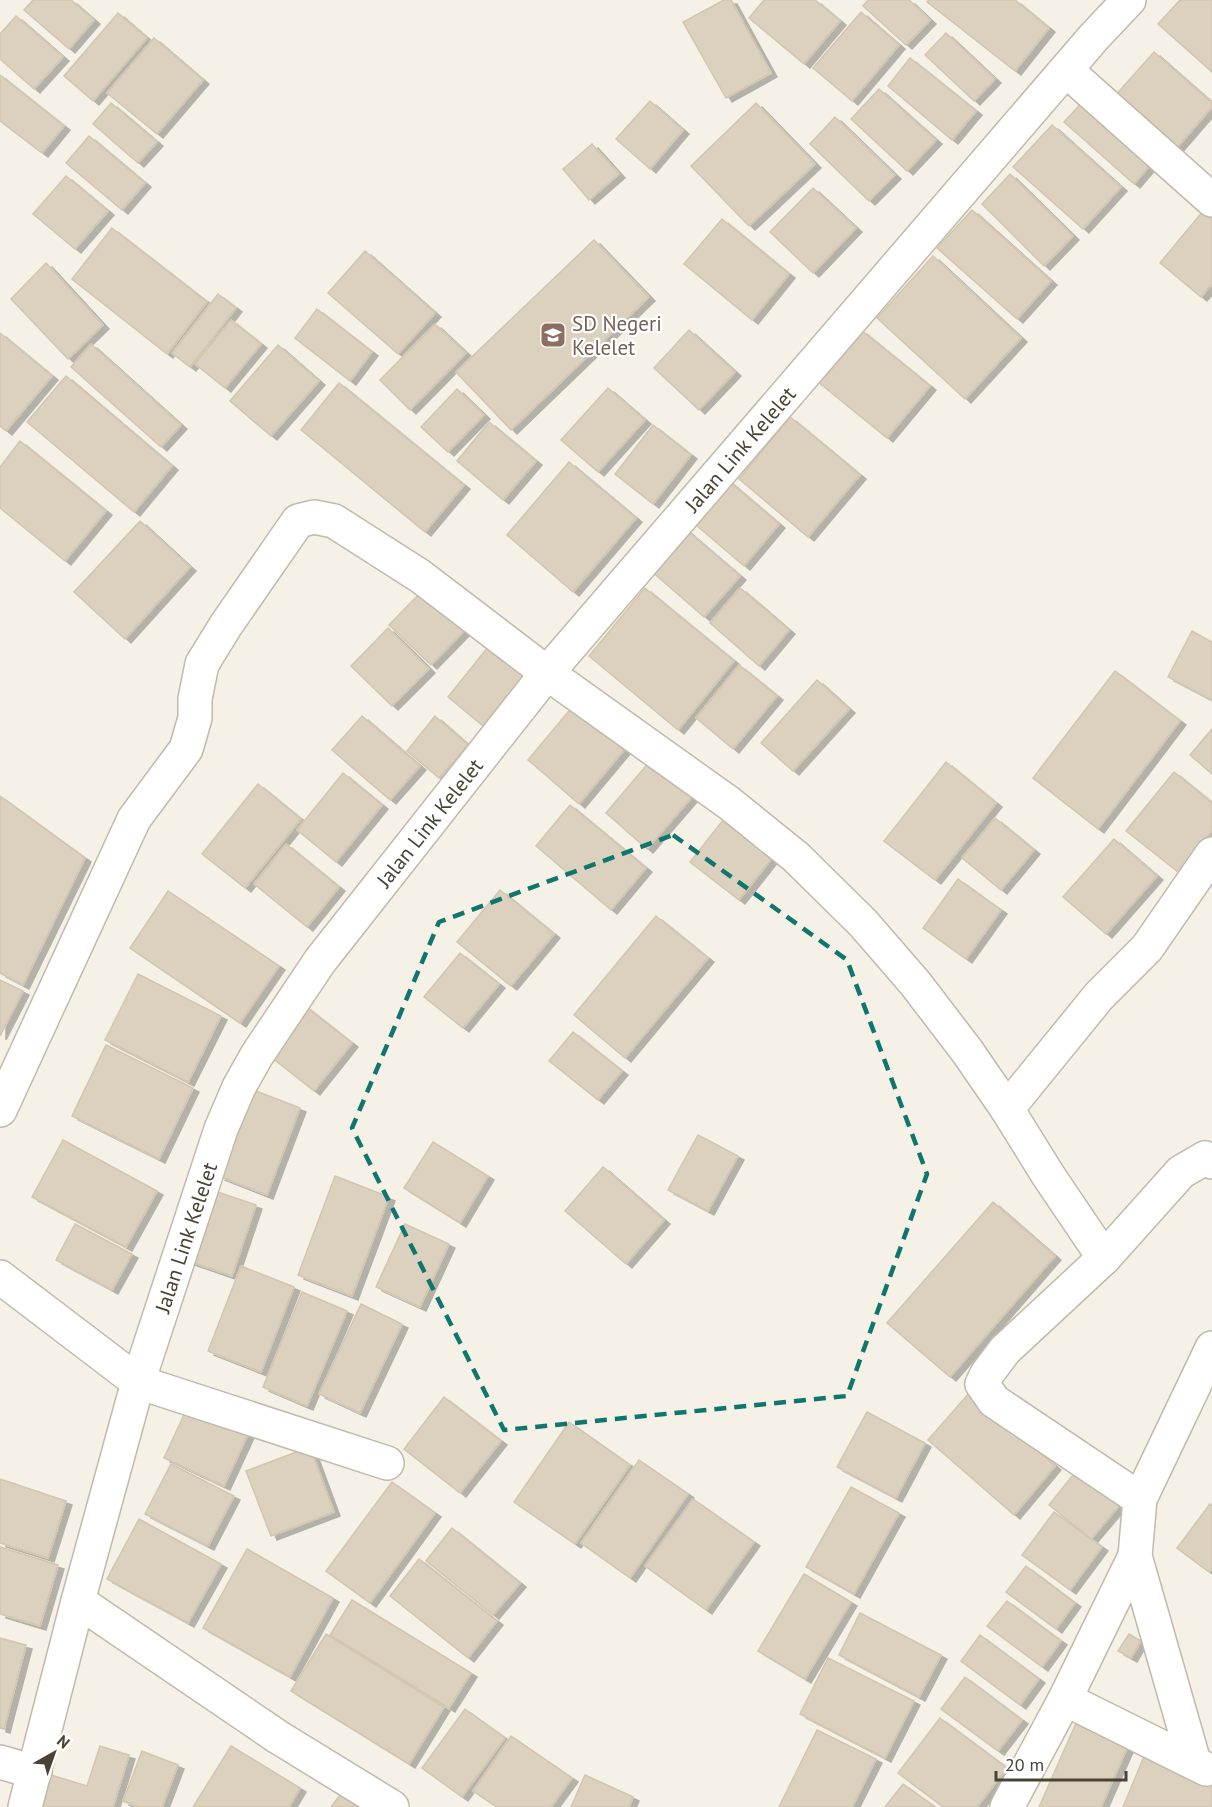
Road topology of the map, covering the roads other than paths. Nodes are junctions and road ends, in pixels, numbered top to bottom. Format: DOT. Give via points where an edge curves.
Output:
graph roads {
  1 [pos="1129,0"];
  2 [pos="1066,70"];
  3 [pos="1212,200"];
  4 [pos="547,673"];
  5 [pos="1212,854"];
  6 [pos="1007,1109"];
  7 [pos="0,1110"];
  8 [pos="1210,1152"];
  9 [pos="1104,1258"];
  10 [pos="0,1277"];
  11 [pos="1212,1348"];
  12 [pos="138,1382"];
  13 [pos="387,1463"];
  14 [pos="1140,1498"];
  15 [pos="1135,1556"];
  16 [pos="78,1601"];
  17 [pos="1065,1699"];
  18 [pos="0,1762"];
  19 [pos="1203,1767"];
  20 [pos="34,1772"];
  21 [pos="25,1807"];
  22 [pos="392,1807"];
  23 [pos="1007,1807"];
  1 -- 2 [label="street, Jalan Link Kelelet"];
  2 -- 3 [label="street"];
  2 -- 4 [label="street, Jalan Link Kelelet"];
  4 -- 6 [label="street" via="729,803 796,857 863,923 915,983"];
  4 -- 7 [label="street" via="420,576 334,521 314,517 298,521 202,664 195,718 186,749 134,819"];
  4 -- 12 [label="street, Jalan Link Kelelet" via="320,961 257,1054 221,1130"];
  5 -- 6 [label="street" via="1147,948 1092,1004"];
  6 -- 9 [label="street"];
  8 -- 9 [label="street" via="1181,1172"];
  9 -- 14 [label="street" via="1005,1350 982,1384 994,1401"];
  10 -- 12 [label="street"];
  11 -- 14 [label="street"];
  12 -- 13 [label="street"];
  12 -- 16 [label="street, Jalan Link Kelelet"];
  14 -- 15 [label="street"];
  15 -- 17 [label="street"];
  15 -- 19 [label="street"];
  16 -- 20 [label="street, Jalan Link Kelelet"];
  16 -- 22 [label="street" via="278,1737"];
  17 -- 19 [label="street"];
  17 -- 23 [label="street"];
  18 -- 20 [label="street"];
  20 -- 21 [label="street, Jalan Link Kelelet"];
}
